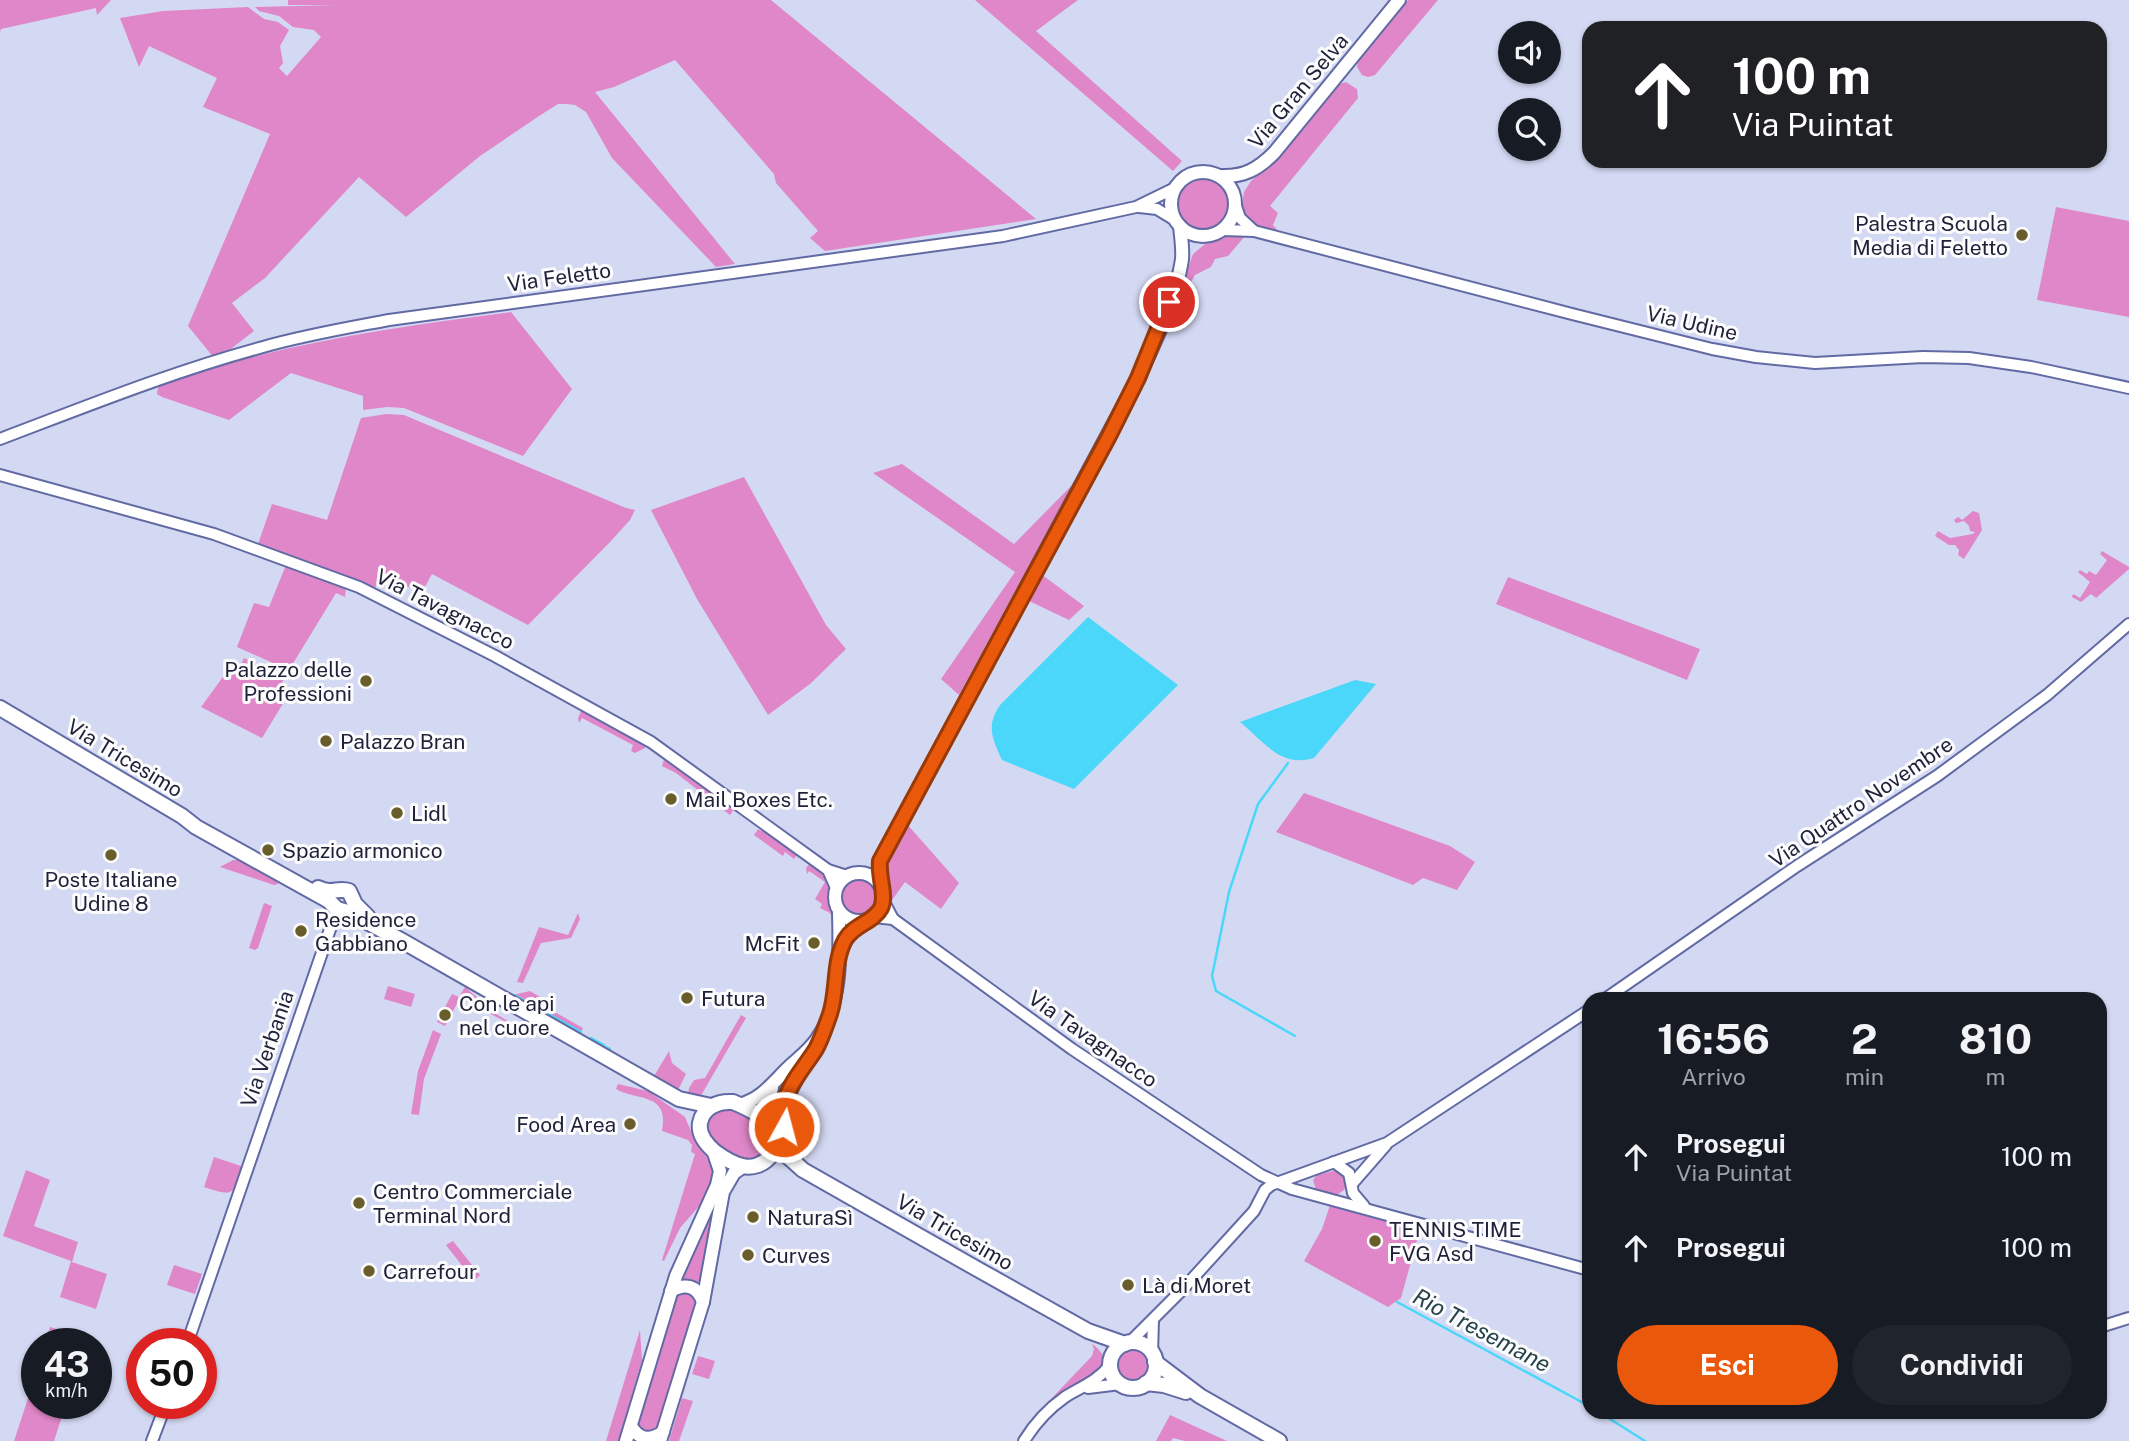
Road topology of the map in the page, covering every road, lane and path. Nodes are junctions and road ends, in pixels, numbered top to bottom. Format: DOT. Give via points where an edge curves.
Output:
graph roads {
  1 [pos="1399,0"];
  2 [pos="1250,173"];
  3 [pos="1220,176"];
  4 [pos="1175,188"];
  5 [pos="1235,201"];
  6 [pos="1136,207"];
  7 [pos="1178,223"];
  8 [pos="1222,230"];
  9 [pos="1254,231"];
  10 [pos="1203,236"];
  11 [pos="1181,262"];
  12 [pos="2129,388"];
  13 [pos="0,439"];
  14 [pos="0,475"];
  15 [pos="2129,624"];
  16 [pos="0,708"];
  17 [pos="0,716"];
  18 [pos="47,735"];
  19 [pos="880,861"];
  20 [pos="828,870"];
  21 [pos="854,874"];
  22 [pos="880,885"];
  23 [pos="836,888"];
  24 [pos="883,900"];
  25 [pos="340,903"];
  26 [pos="839,912"];
  27 [pos="868,919"];
  28 [pos="893,919"];
  29 [pos="840,952"];
  30 [pos="1615,992"];
  31 [pos="1582,1015"];
  32 [pos="825,1027"];
  33 [pos="773,1085"];
  34 [pos="679,1099"];
  35 [pos="739,1105"];
  36 [pos="711,1106"];
  37 [pos="699,1124"];
  38 [pos="769,1125"];
  39 [pos="1387,1143"];
  40 [pos="713,1150"];
  41 [pos="772,1152"];
  42 [pos="1334,1162"];
  43 [pos="744,1167"];
  44 [pos="803,1170"];
  45 [pos="1314,1171"];
  46 [pos="1261,1175"];
  47 [pos="1276,1182"];
  48 [pos="1352,1185"];
  49 [pos="1292,1189"];
  50 [pos="1263,1195"];
  51 [pos="1315,1196"];
  52 [pos="1335,1201"];
  53 [pos="1369,1209"];
  54 [pos="1582,1268"];
  55 [pos="671,1291"];
  56 [pos="702,1301"];
  57 [pos="2129,1318"];
  58 [pos="1153,1320"];
  59 [pos="2107,1325"];
  60 [pos="193,1328"];
  61 [pos="1088,1331"];
  62 [pos="1127,1343"];
  63 [pos="1154,1358"];
  64 [pos="1111,1360"];
  65 [pos="1146,1383"];
  66 [pos="1120,1384"];
  67 [pos="1082,1389"];
  68 [pos="1200,1396"];
  69 [pos="160,1419"];
  70 [pos="631,1426"];
  71 [pos="662,1436"];
  72 [pos="152,1441"];
  73 [pos="626,1441"];
  74 [pos="1024,1441"];
  75 [pos="1279,1441"];
  1 -- 2 [label="main road, Via Gran Selva" via="1274,153"];
  2 -- 3 [label="main road, Via Gran Selva"];
  2 -- 5 [label="main road, Via Gran Selva"];
  3 -- 4 [label="main road" via="1196,172"];
  3 -- 5 [label="main road"];
  4 -- 6 [label="street, Via Feletto"];
  4 -- 7 [label="main road" via="1171,209"];
  5 -- 8 [label="main road"];
  5 -- 9 [label="street" via="1240,218"];
  6 -- 7 [label="street, Via Feletto" via="1157,209"];
  6 -- 13 [label="street, Via Feletto" via="1003,236 319,333 209,362"];
  7 -- 10 [label="main road"];
  7 -- 11 [label="main road"];
  8 -- 9 [label="street, Via Udine"];
  8 -- 10 [label="main road"];
  9 -- 12 [label="street, Via Udine" via="1756,357 1815,363 1969,358"];
  10 -- 11 [label="main road"];
  11 -- 19 [label="main road" via="1138,378"];
  14 -- 20 [label="street, Via Tavagnacco" via="214,534 359,587 651,742"];
  15 -- 30 [label="street, Via Quattro Novembre" via="2046,695 1937,776"];
  16 -- 18 [label="main road, Via Tricesimo"];
  17 -- 18 [label="main road, Via Tricesimo"];
  18 -- 25 [label="main road, Via Tricesimo"];
  19 -- 21 [label="main road"];
  19 -- 22 [label="main road"];
  20 -- 21 [label="street, Via Tavagnacco"];
  20 -- 23 [label="street"];
  21 -- 22 [label="main road" via="868,874"];
  21 -- 23 [label="main road"];
  22 -- 24 [label="main road"];
  23 -- 26 [label="main road"];
  24 -- 27 [label="main road"];
  24 -- 28 [label="street, Via Tavagnacco"];
  25 -- 34 [label="main road, Via Tricesimo"];
  25 -- 60 [label="street, Via Verbania"];
  26 -- 27 [label="main road" via="853,922"];
  26 -- 29 [label="main road"];
  27 -- 28 [label="street, Via Tavagnacco"];
  27 -- 29 [label="main road" via="850,933"];
  28 -- 46 [label="street, Via Tavagnacco" via="1072,1049"];
  29 -- 32 [label="main road"];
  31 -- 39 [label="street"];
  32 -- 33 [label="main road"];
  32 -- 44 [label="main road" via="783,1108 788,1148"];
  33 -- 35 [label="main road"];
  33 -- 38 [label="main road" via="767,1104"];
  34 -- 36 [label="main road, Via Tricesimo"];
  34 -- 37 [label="main road, Via Tricesimo"];
  35 -- 36 [label="main road"];
  35 -- 38 [label="main road"];
  36 -- 37 [label="main road"];
  37 -- 40 [label="main road" via="701,1136"];
  38 -- 41 [label="main road" via="775,1133"];
  39 -- 42 [label="street"];
  39 -- 48 [label="street"];
  40 -- 43 [label="main road"];
  40 -- 55 [label="main road" via="719,1164 717,1185"];
  41 -- 43 [label="main road" via="762,1164"];
  41 -- 44 [label="main road, Via Tricesimo"];
  42 -- 45 [label="street"];
  42 -- 48 [label="street" via="1345,1168"];
  43 -- 56 [label="main road" via="734,1172 723,1192"];
  44 -- 61 [label="main road, Via Tricesimo"];
  45 -- 47 [label="street"];
  45 -- 51 [label="street" via="1309,1186"];
  46 -- 47 [label="street, Via Tavagnacco"];
  46 -- 50 [label="street"];
  47 -- 49 [label="street, Via Tavagnacco"];
  47 -- 50 [label="street"];
  48 -- 52 [label="street"];
  48 -- 53 [label="street" via="1355,1198"];
  49 -- 50 [label="street"];
  49 -- 51 [label="street, Via Tavagnacco"];
  50 -- 58 [label="street" via="1254,1211"];
  51 -- 52 [label="street"];
  52 -- 53 [label="street"];
  53 -- 54 [label="street"];
  55 -- 56 [label="main road" via="692,1287"];
  55 -- 70 [label="main road"];
  56 -- 71 [label="main road"];
  57 -- 59 [label="street"];
  58 -- 62 [label="street"];
  58 -- 63 [label="street"];
  61 -- 62 [label="main road, Via Tricesimo"];
  61 -- 64 [label="main road, Via Tricesimo"];
  62 -- 63 [label="main road" via="1144,1346"];
  62 -- 64 [label="main road"];
  63 -- 65 [label="main road" via="1153,1375"];
  63 -- 68 [label="main road"];
  64 -- 66 [label="main road" via="1112,1376"];
  64 -- 67 [label="street" via="1097,1379"];
  65 -- 66 [label="main road" via="1134,1388"];
  65 -- 68 [label="main road"];
  66 -- 67 [label="street"];
  67 -- 74 [label="street" via="1041,1417"];
  68 -- 75 [label="main road"];
  69 -- 72 [label="street"];
  70 -- 71 [label="main road" via="646,1440"];
  70 -- 73 [label="main road"];
}
